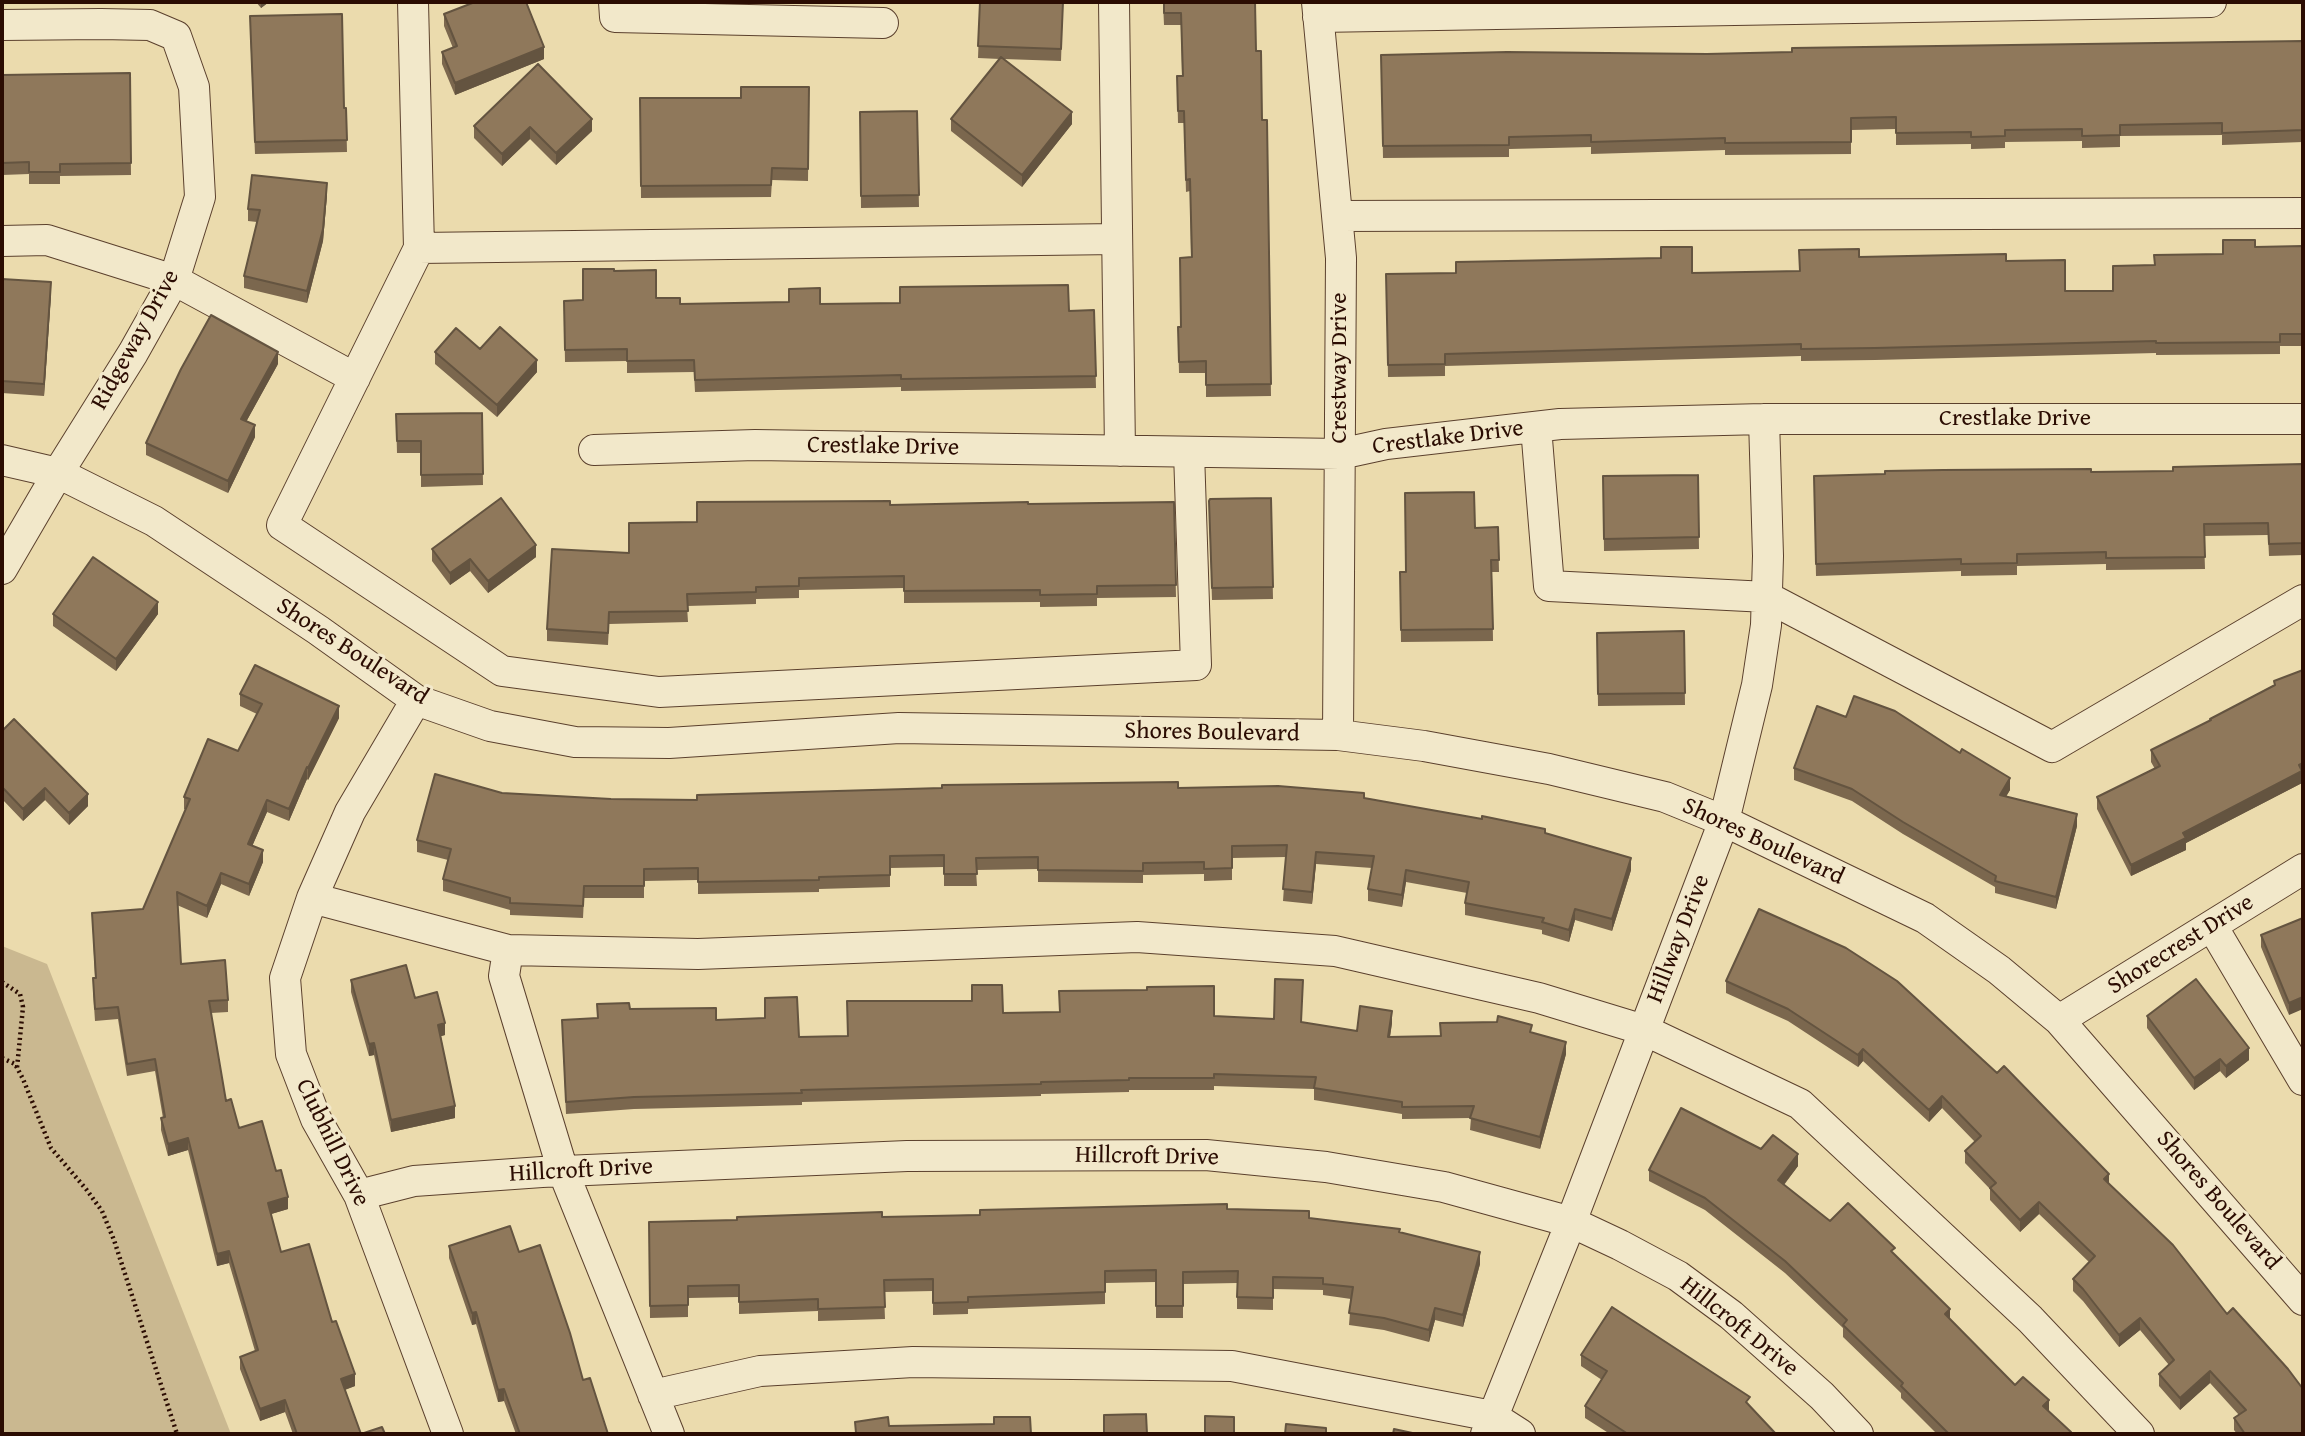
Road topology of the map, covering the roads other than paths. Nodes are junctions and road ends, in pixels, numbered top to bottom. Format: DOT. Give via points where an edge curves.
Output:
graph roads {
  1 [pos="413,2"];
  2 [pos="614,2"];
  3 [pos="1114,2"];
  4 [pos="2129,2"];
  5 [pos="2211,2"];
  6 [pos="1318,10"];
  7 [pos="883,23"];
  8 [pos="2,25"];
  9 [pos="2303,213"];
  10 [pos="1337,216"];
  11 [pos="1117,239"];
  12 [pos="2,241"];
  13 [pos="419,248"];
  14 [pos="174,280"];
  15 [pos="355,378"];
  16 [pos="1764,419"];
  17 [pos="2303,419"];
  18 [pos="1536,427"];
  19 [pos="594,450"];
  20 [pos="1120,450"];
  21 [pos="1189,452"];
  22 [pos="1340,454"];
  23 [pos="2,460"];
  24 [pos="58,473"];
  25 [pos="2,569"];
  26 [pos="1766,597"];
  27 [pos="2303,600"];
  28 [pos="416,700"];
  29 [pos="1338,735"];
  30 [pos="1724,821"];
  31 [pos="2303,869"];
  32 [pos="312,898"];
  33 [pos="2212,926"];
  34 [pos="508,950"];
  35 [pos="2059,1020"];
  36 [pos="1644,1030"];
  37 [pos="2303,1080"];
  38 [pos="563,1171"];
  39 [pos="359,1195"];
  40 [pos="1570,1222"];
  41 [pos="2303,1300"];
  42 [pos="653,1395"];
  43 [pos="1489,1425"];
  44 [pos="448,1434"];
  45 [pos="669,1434"];
  46 [pos="1520,1434"];
  47 [pos="1858,1434"];
  48 [pos="2139,1434"];
  1 -- 13 [label="street"];
  2 -- 7 [label="street" via="615,17"];
  3 -- 11 [label="street"];
  4 -- 5 [label="street"];
  4 -- 6 [label="street"];
  6 -- 10 [label="street, Crestway Drive"];
  8 -- 14 [label="street, Ridgeway Drive" via="150,25 176,36 194,87 200,197"];
  9 -- 10 [label="street"];
  10 -- 22 [label="street, Crestway Drive"];
  11 -- 13 [label="street"];
  11 -- 20 [label="street"];
  12 -- 14 [label="street" via="47,240"];
  13 -- 15 [label="street"];
  14 -- 15 [label="street"];
  14 -- 24 [label="street, Ridgeway Drive"];
  15 -- 21 [label="street" via="282,525 502,671 659,692 1196,665"];
  16 -- 17 [label="street, Crestlake Drive"];
  16 -- 18 [label="street, Crestlake Drive"];
  16 -- 26 [label="street, Hillway Drive"];
  18 -- 22 [label="street, Crestlake Drive"];
  18 -- 26 [label="street" via="1549,586"];
  19 -- 20 [label="street, Crestlake Drive" via="755,445"];
  20 -- 21 [label="street, Crestlake Drive"];
  21 -- 22 [label="street, Crestlake Drive"];
  22 -- 29 [label="street, Crestway Drive"];
  23 -- 24 [label="street, Shores Boulevard"];
  24 -- 25 [label="street, Ridgeway Drive"];
  24 -- 28 [label="street, Shores Boulevard" via="154,520"];
  26 -- 27 [label="street" via="2052,747"];
  26 -- 30 [label="street, Hillway Drive" via="1757,685"];
  28 -- 29 [label="street, Shores Boulevard" via="490,726 575,742 669,743 899,728"];
  28 -- 32 [label="street, Clubhill Drive" via="350,812"];
  29 -- 30 [label="street, Shores Boulevard" via="1549,769 1665,797"];
  30 -- 35 [label="street, Shores Boulevard" via="1925,918"];
  30 -- 36 [label="street, Hillway Drive"];
  31 -- 33 [label="street, Shorecrest Drive"];
  32 -- 34 [label="street"];
  32 -- 39 [label="street, Clubhill Drive" via="285,978 291,1054 316,1119"];
  33 -- 35 [label="street, Shorecrest Drive"];
  33 -- 37 [label="street"];
  34 -- 36 [label="street" via="698,954 1137,937 1255,945 1335,951 1539,998"];
  34 -- 38 [label="street" via="504,976"];
  35 -- 41 [label="street, Shores Boulevard"];
  36 -- 40 [label="street, Hillway Drive"];
  36 -- 48 [label="street" via="1800,1104 2031,1319"];
  38 -- 39 [label="street, Hillcroft Drive" via="414,1181"];
  38 -- 40 [label="street, Hillcroft Drive" via="907,1156 1206,1155 1326,1167 1444,1186"];
  38 -- 42 [label="street"];
  39 -- 44 [label="street, Clubhill Drive"];
  40 -- 43 [label="street, Hillway Drive"];
  40 -- 47 [label="street, Hillcroft Drive" via="1678,1276 1731,1315"];
  42 -- 43 [label="street" via="760,1371 913,1362 1232,1366"];
  42 -- 45 [label="street"];
  43 -- 46 [label="street"];
}
